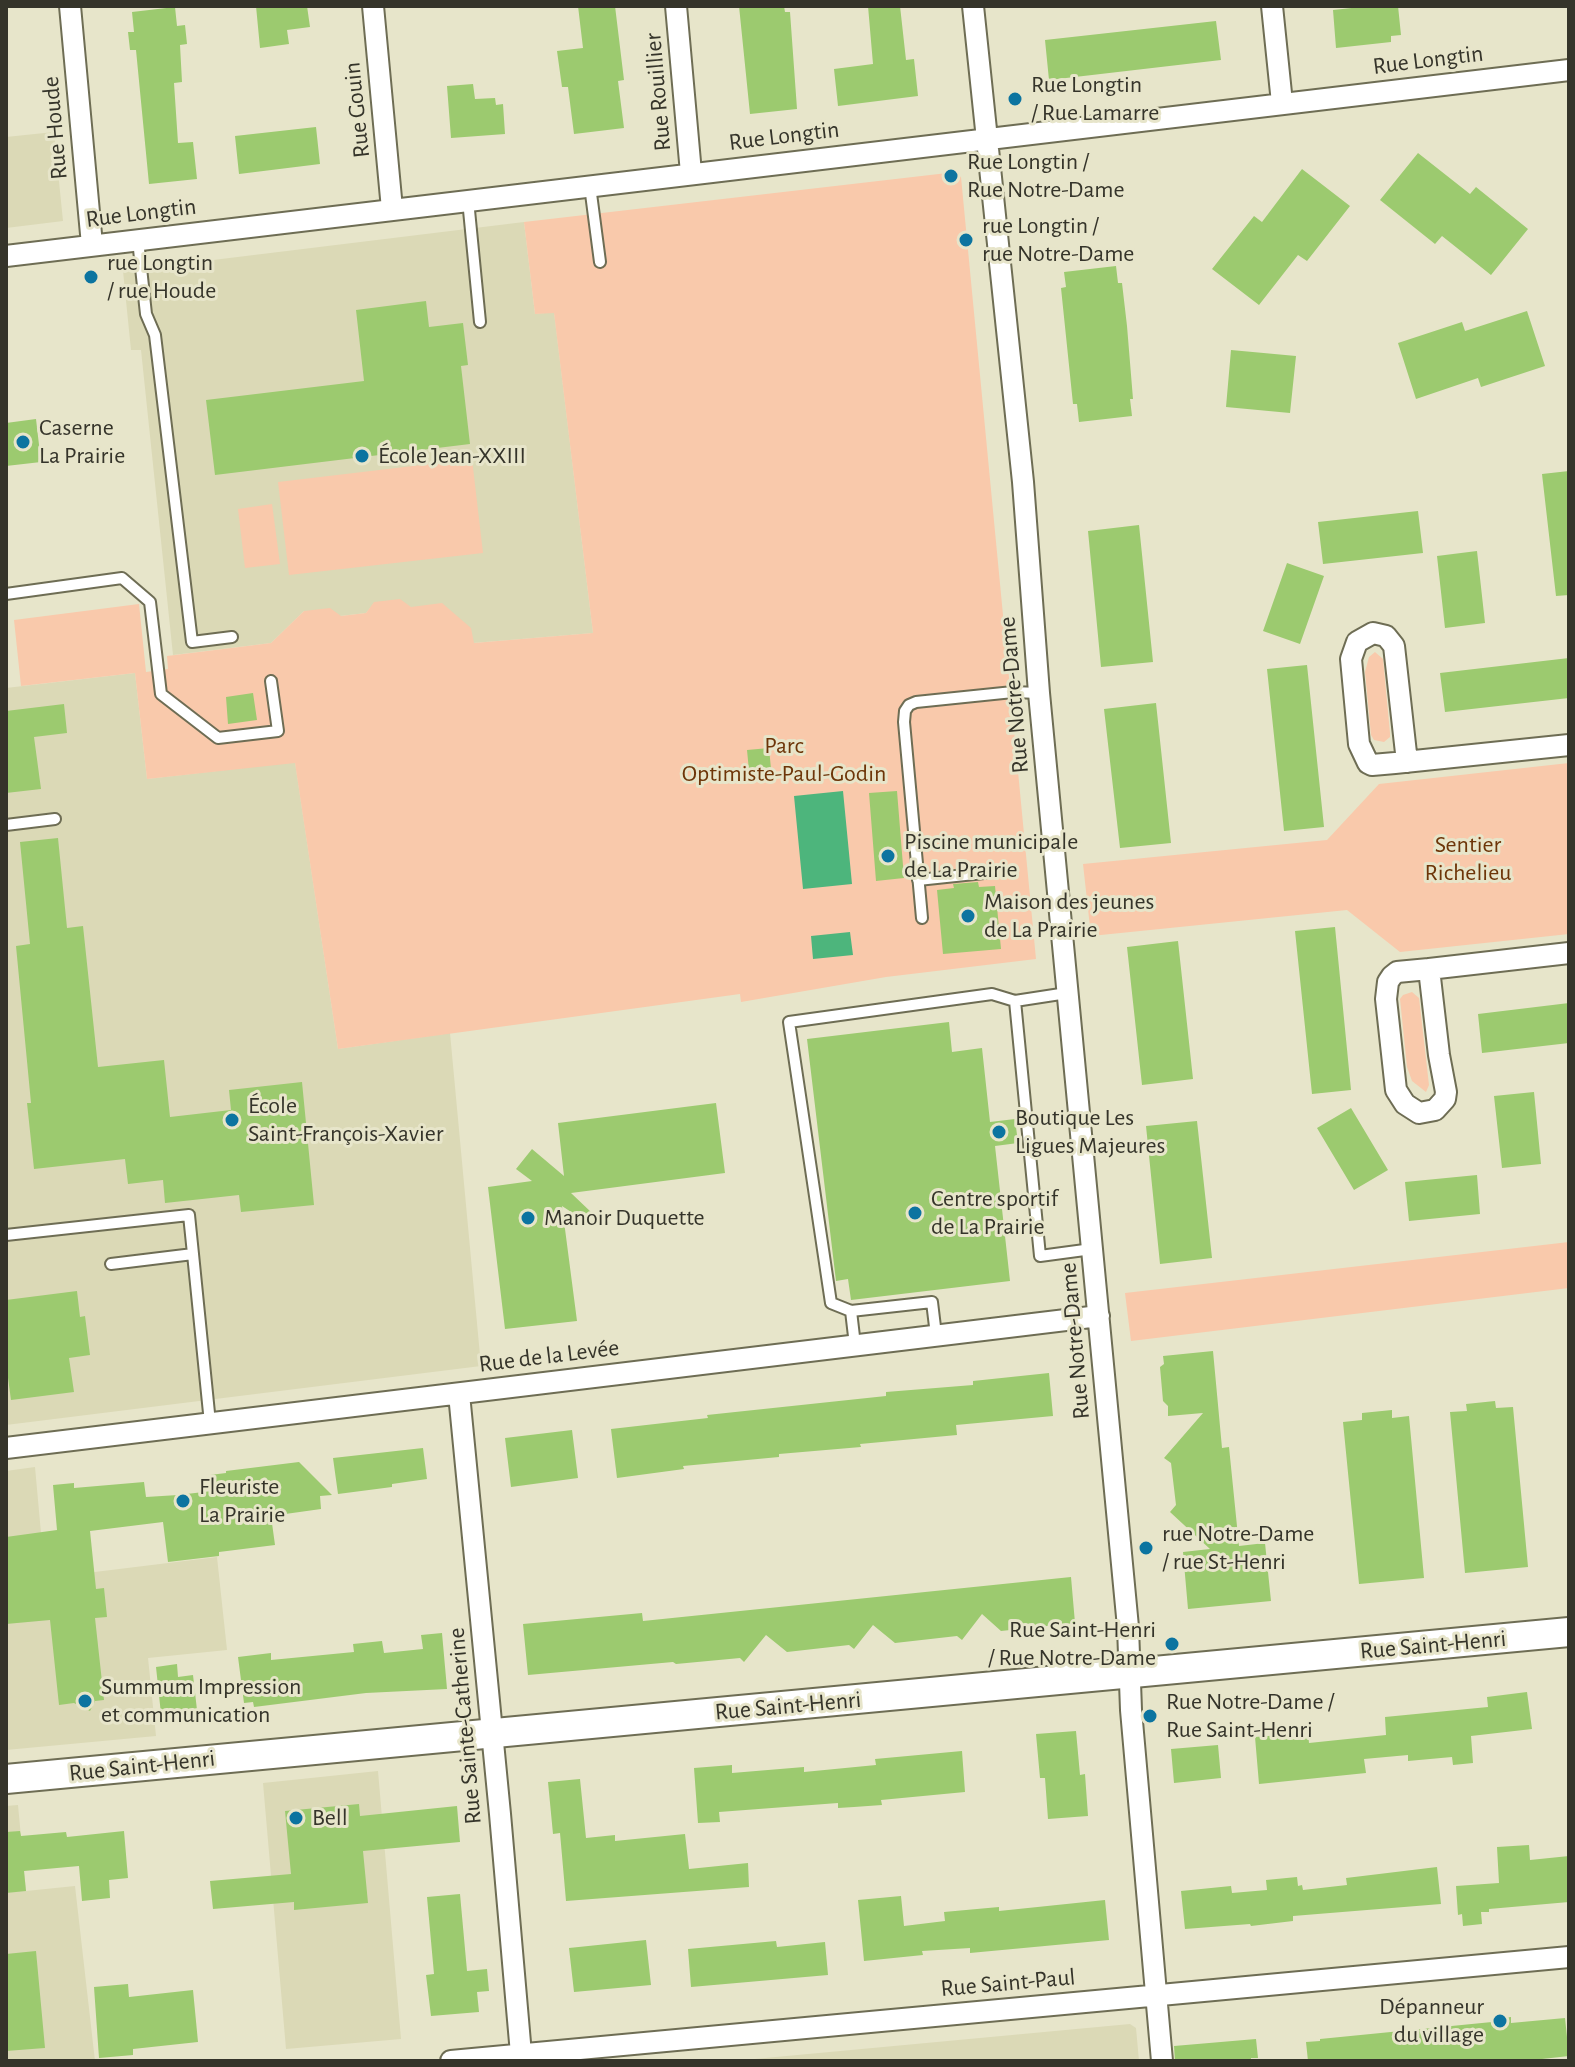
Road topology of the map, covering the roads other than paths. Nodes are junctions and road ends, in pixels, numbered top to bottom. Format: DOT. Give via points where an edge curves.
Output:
graph roads {
  1 [pos="70,6"];
  2 [pos="373,6"];
  3 [pos="676,6"];
  4 [pos="973,6"];
  5 [pos="1272,6"];
  6 [pos="1569,70"];
  7 [pos="1282,103"];
  8 [pos="986,139"];
  9 [pos="691,173"];
  10 [pos="590,186"];
  11 [pos="468,200"];
  12 [pos="392,209"];
  13 [pos="138,240"];
  14 [pos="92,245"];
  15 [pos="6,256"];
  16 [pos="600,262"];
  17 [pos="480,322"];
  18 [pos="6,594"];
  19 [pos="232,637"];
  20 [pos="271,681"];
  21 [pos="1039,693"];
  22 [pos="1569,745"];
  23 [pos="1407,762"];
  24 [pos="55,819"];
  25 [pos="6,825"];
  26 [pos="984,873"];
  27 [pos="918,880"];
  28 [pos="922,918"];
  29 [pos="1569,953"];
  30 [pos="1429,969"];
  31 [pos="1067,993"];
  32 [pos="1015,1001"];
  33 [pos="6,1235"];
  34 [pos="1092,1249"];
  35 [pos="193,1254"];
  36 [pos="111,1264"];
  37 [pos="851,1311"];
  38 [pos="1099,1316"];
  39 [pos="936,1335"];
  40 [pos="855,1345"];
  41 [pos="459,1394"];
  42 [pos="210,1423"];
  43 [pos="6,1448"];
  44 [pos="1569,1632"];
  45 [pos="1129,1673"];
  46 [pos="492,1733"];
  47 [pos="6,1779"];
  48 [pos="1569,1957"];
  49 [pos="1156,1996"];
  50 [pos="521,2054"];
  51 [pos="451,2061"];
  52 [pos="1162,2061"];
  1 -- 14 [label="street, Rue Houde"];
  2 -- 12 [label="street, Rue Gouin"];
  3 -- 9 [label="street, Rue Rouillier"];
  4 -- 8 [label="street, Rue Notre-Dame"];
  5 -- 7 [label="street"];
  6 -- 7 [label="street, Rue Longtin"];
  7 -- 8 [label="street, Rue Longtin"];
  8 -- 9 [label="street, Rue Longtin"];
  8 -- 21 [label="street, Rue Notre-Dame" via="1023,482"];
  9 -- 10 [label="street, Rue Longtin"];
  10 -- 11 [label="street, Rue Longtin"];
  10 -- 16 [label="lane"];
  11 -- 12 [label="street, Rue Longtin"];
  11 -- 17 [label="lane"];
  12 -- 13 [label="street, Rue Longtin"];
  13 -- 14 [label="street, Rue Longtin"];
  13 -- 19 [label="lane" via="146,314 155,335 192,642"];
  14 -- 15 [label="street, Rue Longtin"];
  18 -- 20 [label="lane" via="122,578 150,602 161,694 218,738 278,731"];
  21 -- 27 [label="lane" via="916,702 905,711"];
  21 -- 31 [label="street, Rue Notre-Dame"];
  22 -- 23 [label="street"];
  23 -- 23 [label="street" via="1372,765 1361,753 1351,659 1366,635 1379,633 1394,646"];
  24 -- 25 [label="lane"];
  26 -- 27 [label="lane"];
  27 -- 28 [label="lane"];
  29 -- 30 [label="street"];
  30 -- 30 [label="street" via="1397,972 1388,982 1386,999 1396,1090 1419,1113 1435,1110 1446,1092"];
  31 -- 32 [label="lane"];
  31 -- 34 [label="street, Rue Notre-Dame"];
  32 -- 34 [label="lane" via="1040,1256"];
  32 -- 37 [label="lane" via="992,994 789,1022 831,1303"];
  33 -- 35 [label="lane" via="189,1215"];
  34 -- 38 [label="street, Rue Notre-Dame"];
  35 -- 36 [label="lane"];
  35 -- 42 [label="lane"];
  37 -- 39 [label="lane" via="932,1302"];
  37 -- 40 [label="lane"];
  38 -- 39 [label="street, Rue de la Levée"];
  38 -- 45 [label="street, Rue Notre-Dame"];
  39 -- 40 [label="street, Rue de la Levée"];
  40 -- 41 [label="street, Rue de la Levée"];
  41 -- 42 [label="street, Rue de la Levée"];
  41 -- 46 [label="street, Rue Sainte-Catherine"];
  42 -- 43 [label="street, Rue de la Levée"];
  44 -- 45 [label="street, Rue Saint-Henri"];
  45 -- 46 [label="street, Rue Saint-Henri"];
  45 -- 49 [label="street, Rue Notre-Dame"];
  46 -- 47 [label="street, Rue Saint-Henri"];
  46 -- 50 [label="street, Rue Sainte-Catherine"];
  48 -- 49 [label="street, Rue Saint-Paul"];
  49 -- 50 [label="street, Rue Saint-Paul"];
  49 -- 52 [label="street, Rue Notre-Dame"];
  50 -- 51 [label="street, Rue Saint-Paul"];
}
